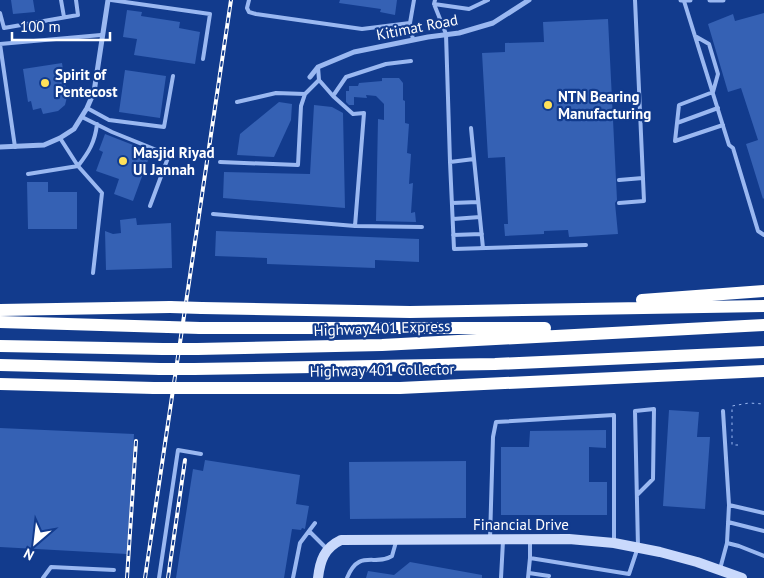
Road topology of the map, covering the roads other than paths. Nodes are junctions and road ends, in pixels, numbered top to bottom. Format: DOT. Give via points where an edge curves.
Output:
graph roads {
  1 [pos="61,0"];
  2 [pos="76,0"];
  3 [pos="110,0"];
  4 [pos="249,0"];
  5 [pos="414,0"];
  6 [pos="488,0"];
  7 [pos="529,0"];
  8 [pos="635,0"];
  9 [pos="683,0"];
  10 [pos="690,0"];
  11 [pos="710,0"];
  12 [pos="723,0"];
  13 [pos="434,2"];
  14 [pos="0,14"];
  15 [pos="64,18"];
  16 [pos="410,23"];
  17 [pos="446,34"];
  18 [pos="101,35"];
  19 [pos="695,36"];
  20 [pos="413,40"];
  21 [pos="203,59"];
  22 [pos="411,61"];
  23 [pos="318,68"];
  24 [pos="173,76"];
  25 [pos="310,77"];
  26 [pos="320,80"];
  27 [pos="713,92"];
  28 [pos="305,94"];
  29 [pos="333,96"];
  30 [pos="237,102"];
  31 [pos="87,108"];
  32 [pos="718,108"];
  33 [pos="82,117"];
  34 [pos="677,123"];
  35 [pos="97,124"];
  36 [pos="723,125"];
  37 [pos="471,128"];
  38 [pos="60,138"];
  39 [pos="0,147"];
  40 [pos="15,147"];
  41 [pos="474,159"];
  42 [pos="220,162"];
  43 [pos="450,162"];
  44 [pos="78,166"];
  45 [pos="28,174"];
  46 [pos="642,178"];
  47 [pos="619,180"];
  48 [pos="478,202"];
  49 [pos="452,203"];
  50 [pos="619,203"];
  51 [pos="150,206"];
  52 [pos="213,214"];
  53 [pos="480,218"];
  54 [pos="453,219"];
  55 [pos="355,226"];
  56 [pos="422,227"];
  57 [pos="482,234"];
  58 [pos="454,235"];
  59 [pos="764,235"];
  60 [pos="586,246"];
  61 [pos="483,248"];
  62 [pos="93,273"];
  63 [pos="764,291"];
  64 [pos="764,306"];
  65 [pos="0,310"];
  66 [pos="410,312"];
  67 [pos="0,322"];
  68 [pos="764,325"];
  69 [pos="677,329"];
  70 [pos="0,346"];
  71 [pos="764,352"];
  72 [pos="0,365"];
  73 [pos="764,371"];
  74 [pos="640,378"];
  75 [pos="764,378"];
  76 [pos="0,384"];
  77 [pos="723,412"];
  78 [pos="201,454"];
  79 [pos="637,495"];
  80 [pos="729,505"];
  81 [pos="764,513"];
  82 [pos="728,522"];
  83 [pos="315,523"];
  84 [pos="309,531"];
  85 [pos="764,531"];
  86 [pos="530,538"];
  87 [pos="490,539"];
  88 [pos="503,539"];
  89 [pos="396,540"];
  90 [pos="614,543"];
  91 [pos="727,544"];
  92 [pos="638,547"];
  93 [pos="328,550"];
  94 [pos="764,556"];
  95 [pos="530,558"];
  96 [pos="720,569"];
  97 [pos="114,570"];
  98 [pos="529,576"];
  99 [pos="549,576"];
  100 [pos="43,578"];
  101 [pos="159,578"];
  102 [pos="294,578"];
  103 [pos="318,578"];
  104 [pos="347,578"];
  105 [pos="501,578"];
  106 [pos="742,578"];
  1 -- 15 [label="lane"];
  2 -- 15 [label="lane" via="78,15"];
  3 -- 18 [label="street"];
  3 -- 21 [label="lane" via="210,14"];
  4 -- 16 [label="lane" via="249,12 341,27 362,29"];
  5 -- 16 [label="lane"];
  6 -- 13 [label="lane" via="469,9"];
  7 -- 17 [label="street, Kitimat Road" via="493,23"];
  8 -- 46 [label="lane"];
  9 -- 10 [label="street"];
  9 -- 19 [label="lane"];
  11 -- 12 [label="street"];
  13 -- 17 [label="lane"];
  14 -- 15 [label="lane" via="4,28"];
  16 -- 20 [label="lane"];
  17 -- 20 [label="street, Kitimat Road"];
  17 -- 43 [label="lane"];
  18 -- 31 [label="street" via="94,92"];
  18 -- 40 [label="lane" via="0,44"];
  19 -- 27 [label="lane"];
  19 -- 27 [label="lane" via="709,44 718,74"];
  20 -- 23 [label="street, Kitimat Road" via="354,52"];
  22 -- 29 [label="lane" via="386,64 346,77"];
  23 -- 25 [label="street, Kitimat Road"];
  23 -- 26 [label="lane"];
  24 -- 31 [label="lane" via="164,127 109,120"];
  26 -- 28 [label="lane"];
  26 -- 29 [label="lane"];
  27 -- 32 [label="lane"];
  27 -- 34 [label="lane" via="678,105"];
  28 -- 30 [label="lane" via="276,93"];
  28 -- 42 [label="lane" via="301,106 298,165"];
  29 -- 55 [label="lane" via="353,114 364,113"];
  31 -- 33 [label="street"];
  32 -- 34 [label="lane"];
  32 -- 36 [label="lane"];
  33 -- 35 [label="lane"];
  33 -- 38 [label="street"];
  34 -- 36 [label="lane" via="675,141"];
  35 -- 44 [label="lane" via="90,151"];
  35 -- 51 [label="lane" via="169,155"];
  36 -- 59 [label="lane" via="758,231"];
  37 -- 41 [label="lane"];
  38 -- 40 [label="street" via="44,145"];
  38 -- 44 [label="lane"];
  39 -- 40 [label="street"];
  41 -- 43 [label="lane"];
  41 -- 48 [label="lane"];
  43 -- 49 [label="lane"];
  44 -- 45 [label="lane"];
  44 -- 62 [label="lane" via="102,193"];
  46 -- 47 [label="lane"];
  46 -- 50 [label="lane" via="644,201"];
  48 -- 49 [label="lane"];
  48 -- 53 [label="lane"];
  49 -- 54 [label="lane"];
  52 -- 55 [label="lane"];
  53 -- 54 [label="lane"];
  53 -- 57 [label="lane"];
  54 -- 58 [label="lane"];
  55 -- 56 [label="lane"];
  57 -- 58 [label="lane"];
  57 -- 61 [label="lane"];
  58 -- 61 [label="lane" via="454,249"];
  60 -- 61 [label="lane"];
  63 -- 66 [label="highway"];
  64 -- 66 [label="highway"];
  65 -- 66 [label="highway, bridge" via="170,307"];
  67 -- 69 [label="highway, bridge" via="200,328"];
  68 -- 69 [label="highway, Highway 401 Express"];
  69 -- 70 [label="highway, Highway 401 Express, bridge" via="382,345 197,349"];
  71 -- 72 [label="highway, bridge" via="495,364 194,369"];
  73 -- 74 [label="highway, Highway 401 Collector"];
  74 -- 75 [label="highway"];
  74 -- 76 [label="highway, Highway 401 Collector, bridge" via="400,388"];
  77 -- 80 [label="lane"];
  78 -- 101 [label="lane" via="178,450"];
  79 -- 79 [label="lane" via="635,411 654,409 653,478"];
  79 -- 92 [label="lane"];
  80 -- 81 [label="lane"];
  80 -- 82 [label="lane"];
  82 -- 85 [label="lane"];
  82 -- 91 [label="lane"];
  83 -- 84 [label="lane"];
  84 -- 93 [label="lane"];
  84 -- 102 [label="lane" via="300,544"];
  86 -- 88 [label="street, Financial Drive"];
  86 -- 90 [label="street, Financial Drive"];
  86 -- 95 [label="lane"];
  87 -- 88 [label="street, Financial Drive"];
  87 -- 89 [label="street, Financial Drive"];
  87 -- 90 [label="lane" via="496,422 614,415"];
  88 -- 105 [label="lane"];
  89 -- 93 [label="street, Financial Drive" via="341,540"];
  89 -- 104 [label="lane" via="392,556 364,560 354,565"];
  90 -- 92 [label="street, Financial Drive"];
  91 -- 94 [label="lane"];
  91 -- 96 [label="lane"];
  92 -- 95 [label="lane" via="629,574"];
  92 -- 96 [label="street, Financial Drive"];
  93 -- 103 [label="street" via="322,559"];
  95 -- 98 [label="lane"];
  96 -- 106 [label="street, Financial Drive"];
  97 -- 100 [label="lane" via="51,567"];
  98 -- 99 [label="lane"];
}
